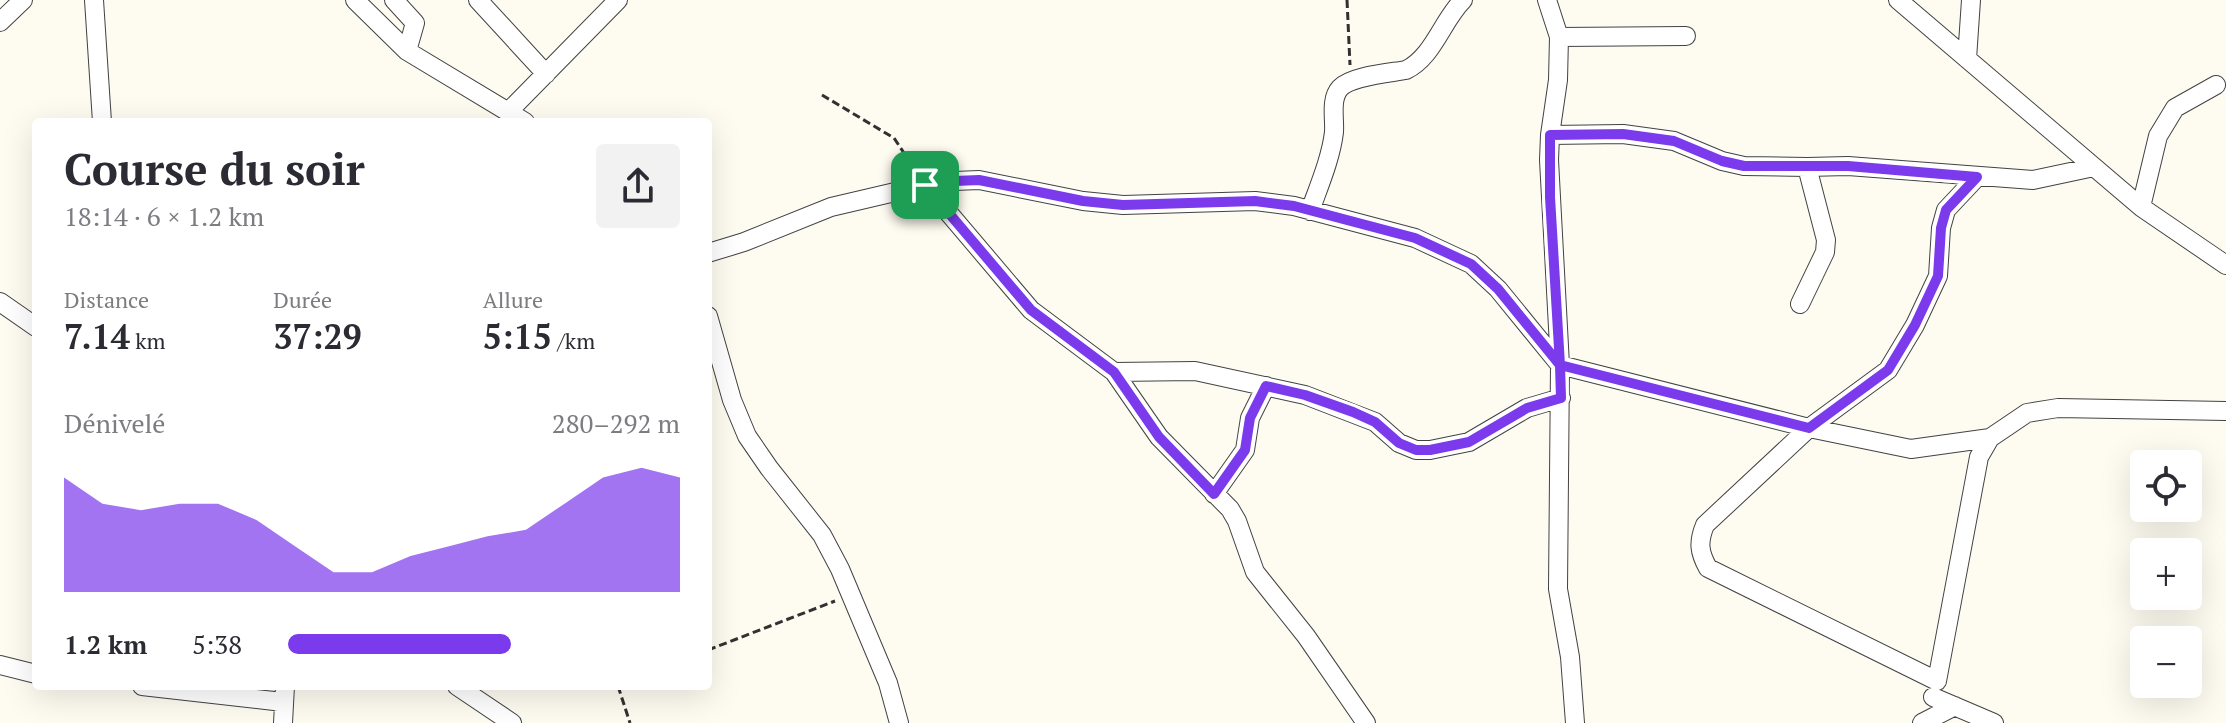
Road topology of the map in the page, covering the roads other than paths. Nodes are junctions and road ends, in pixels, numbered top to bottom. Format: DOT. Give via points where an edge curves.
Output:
graph roads {
  1 [pos="23,0"];
  2 [pos="94,0"];
  3 [pos="355,0"];
  4 [pos="394,0"];
  5 [pos="478,0"];
  6 [pos="618,0"];
  7 [pos="1463,0"];
  8 [pos="1547,0"];
  9 [pos="1898,0"];
  10 [pos="1971,0"];
  11 [pos="0,22"];
  12 [pos="1686,36"];
  13 [pos="1559,37"];
  14 [pos="407,51"];
  15 [pos="1967,59"];
  16 [pos="546,74"];
  17 [pos="2216,85"];
  18 [pos="508,112"];
  19 [pos="102,118"];
  20 [pos="518,118"];
  21 [pos="1550,135"];
  22 [pos="1807,167"];
  23 [pos="2094,167"];
  24 [pos="1977,177"];
  25 [pos="925,185"];
  26 [pos="2141,207"];
  27 [pos="1310,211"];
  28 [pos="712,252"];
  29 [pos="2226,265"];
  30 [pos="0,302"];
  31 [pos="1800,304"];
  32 [pos="32,324"];
  33 [pos="712,330"];
  34 [pos="1560,365"];
  35 [pos="1114,372"];
  36 [pos="1266,386"];
  37 [pos="1561,398"];
  38 [pos="2226,411"];
  39 [pos="1809,428"];
  40 [pos="1990,438"];
  41 [pos="1214,494"];
  42 [pos="0,665"];
  43 [pos="32,673"];
  44 [pos="213,690"];
  45 [pos="463,690"];
  46 [pos="284,694"];
  47 [pos="1933,697"];
  48 [pos="1955,706"];
  49 [pos="283,723"];
  50 [pos="512,723"];
  51 [pos="899,723"];
  52 [pos="1366,723"];
  53 [pos="1575,723"];
  54 [pos="1922,723"];
  55 [pos="1994,723"];
  1 -- 11 [label="street"];
  2 -- 19 [label="street"];
  3 -- 14 [label="street"];
  4 -- 14 [label="street" via="415,23"];
  5 -- 16 [label="street"];
  6 -- 16 [label="street"];
  7 -- 27 [label="street" via="1415,66 1341,87 1335,96 1331,148"];
  8 -- 13 [label="street"];
  9 -- 15 [label="street"];
  10 -- 15 [label="street"];
  12 -- 13 [label="street"];
  13 -- 21 [label="street"];
  14 -- 18 [label="street"];
  15 -- 23 [label="street"];
  16 -- 18 [label="street"];
  17 -- 26 [label="street" via="2175,108 2163,127"];
  18 -- 20 [label="street"];
  21 -- 22 [label="street" via="1623,134 1674,141 1744,166"];
  21 -- 34 [label="street"];
  22 -- 24 [label="street"];
  22 -- 31 [label="street" via="1826,240"];
  23 -- 24 [label="street" via="2033,180"];
  23 -- 26 [label="street"];
  24 -- 39 [label="street" via="1946,210 1938,276 1888,370"];
  25 -- 27 [label="street" via="979,180 1123,205 1255,201"];
  25 -- 28 [label="street" via="831,207"];
  25 -- 35 [label="street" via="1031,310"];
  26 -- 29 [label="street"];
  27 -- 34 [label="street" via="1415,238 1471,264"];
  30 -- 32 [label="street"];
  33 -- 51 [label="street" via="747,436 822,535 888,683"];
  34 -- 37 [label="street"];
  34 -- 39 [label="street"];
  35 -- 36 [label="street" via="1195,371"];
  35 -- 41 [label="street" via="1159,437"];
  36 -- 37 [label="street" via="1353,412 1416,450 1469,442 1527,408"];
  36 -- 41 [label="street" via="1250,418 1245,450"];
  37 -- 53 [label="street" via="1558,589"];
  38 -- 40 [label="street" via="2058,408 2027,413"];
  39 -- 40 [label="street" via="1911,449"];
  39 -- 40 [label="street" via="1705,525 1701,555 1708,568 1937,681 1979,457"];
  41 -- 52 [label="street" via="1237,521 1259,578"];
  42 -- 43 [label="street"];
  44 -- 46 [label="street"];
  45 -- 50 [label="street"];
  46 -- 49 [label="street"];
  47 -- 48 [label="street"];
  48 -- 54 [label="street"];
  48 -- 55 [label="street"];
}
